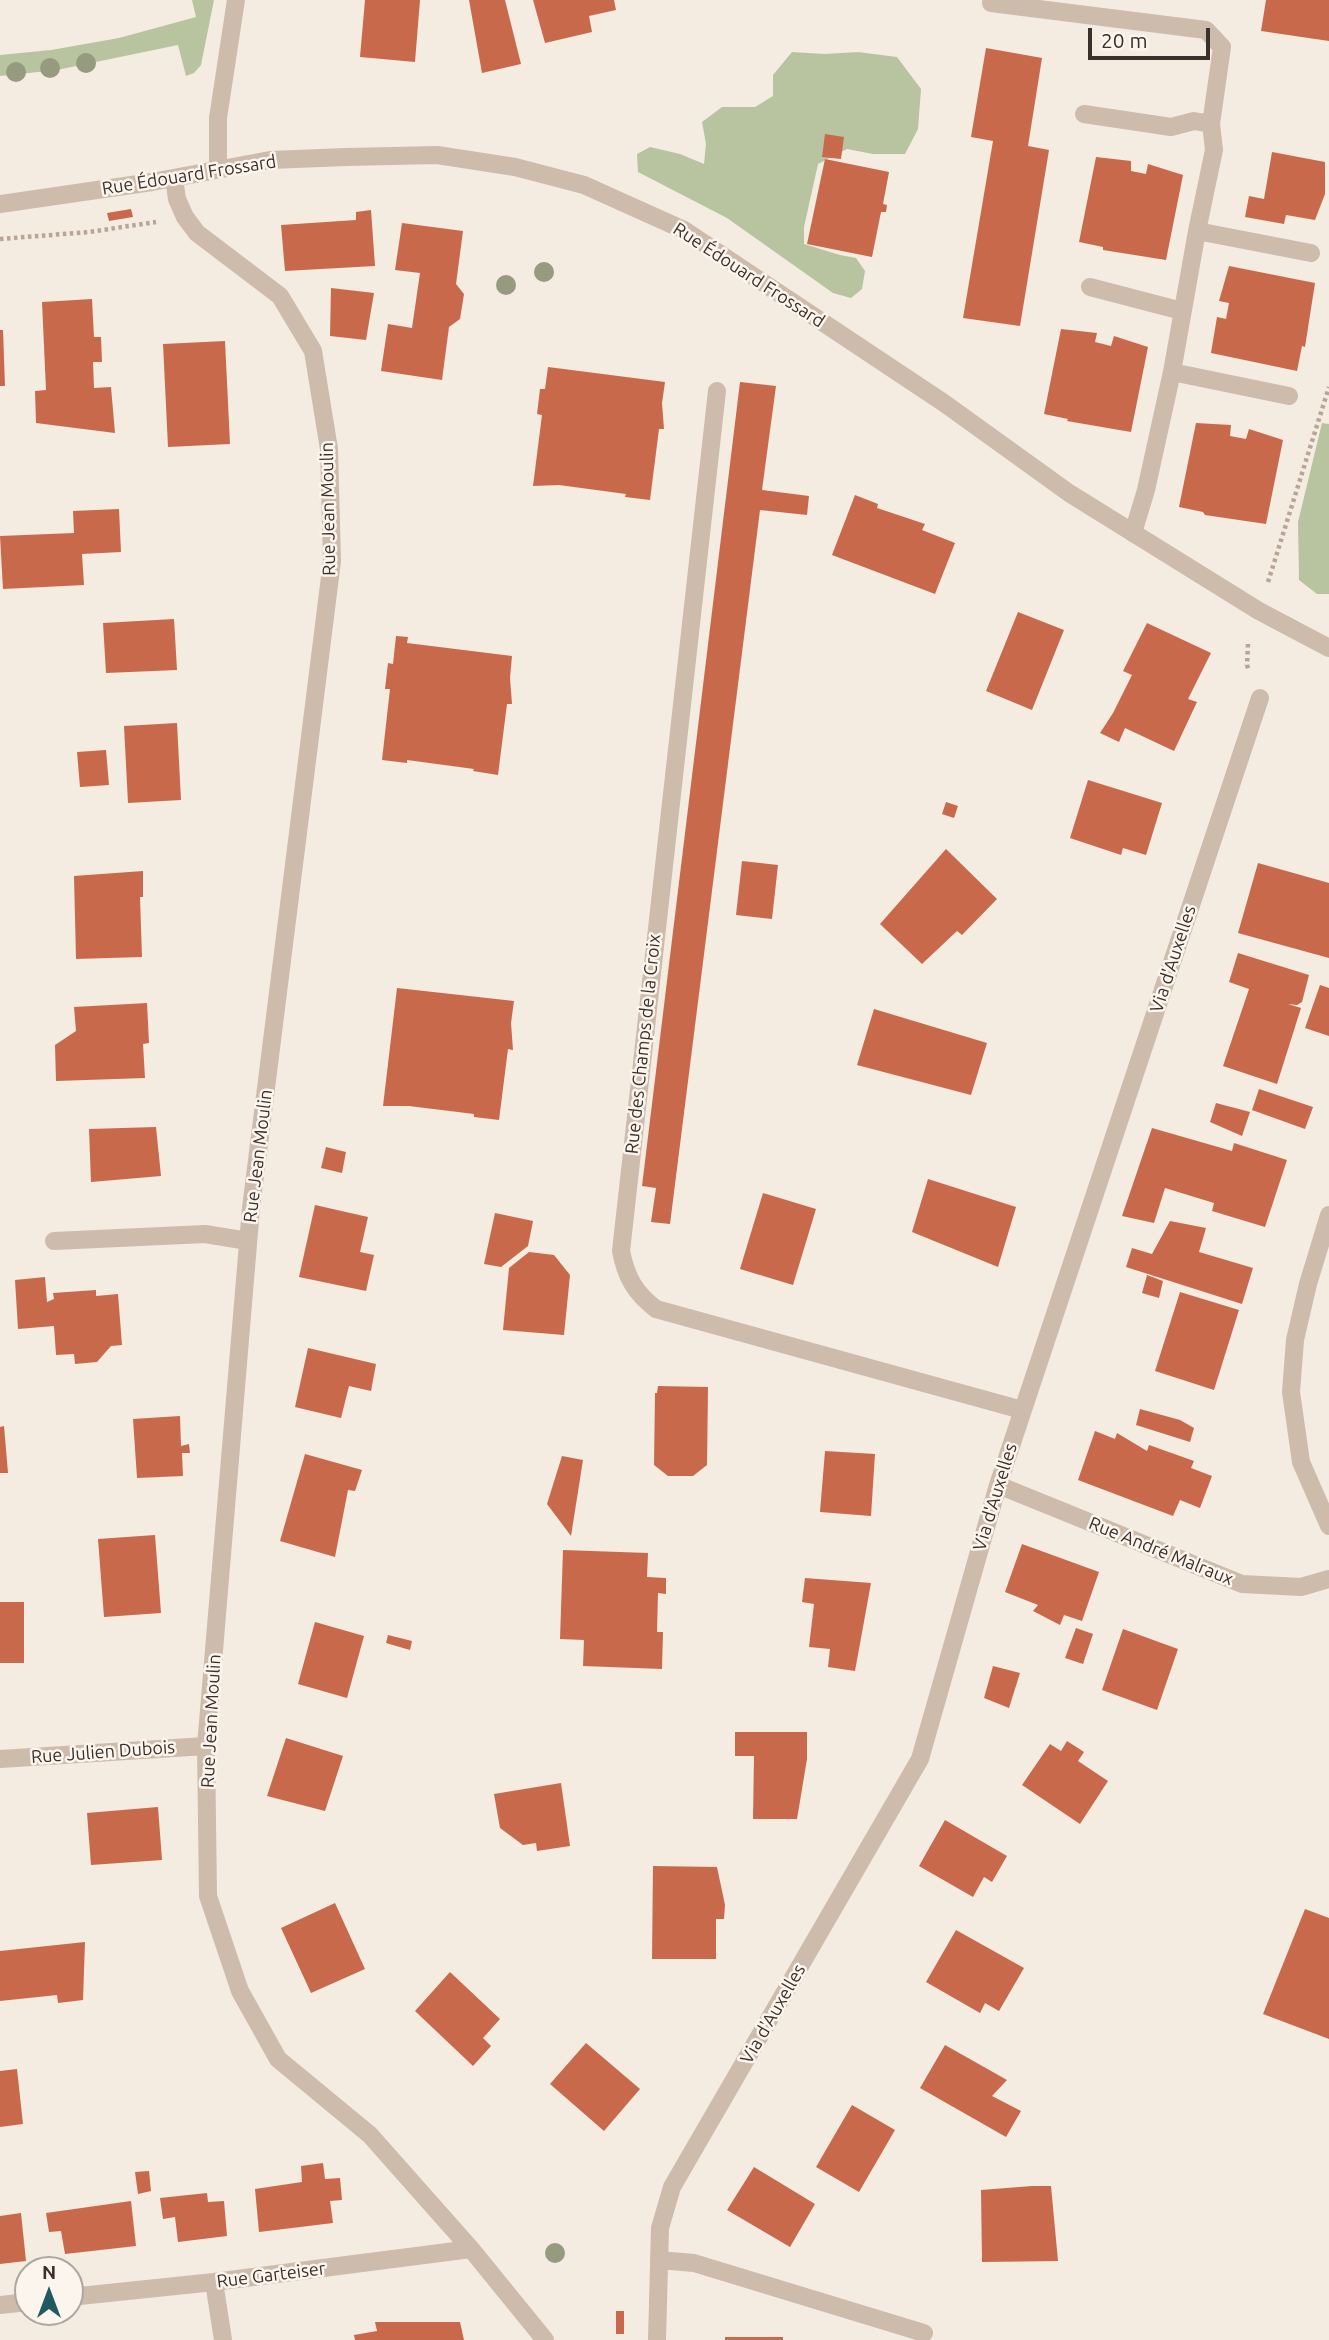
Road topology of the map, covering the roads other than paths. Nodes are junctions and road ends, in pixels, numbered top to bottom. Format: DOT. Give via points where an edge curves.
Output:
graph roads {
  1 [pos="236,0"];
  2 [pos="991,3"];
  3 [pos="1084,114"];
  4 [pos="1211,124"];
  5 [pos="218,168"];
  6 [pos="174,178"];
  7 [pos="0,204"];
  8 [pos="1197,231"];
  9 [pos="1311,253"];
  10 [pos="1090,287"];
  11 [pos="1182,311"];
  12 [pos="1172,372"];
  13 [pos="717,391"];
  14 [pos="1289,396"];
  15 [pos="1133,533"];
  16 [pos="1329,648"];
  17 [pos="1260,698"];
  18 [pos="1329,1214"];
  19 [pos="54,1241"];
  20 [pos="248,1241"];
  21 [pos="1022,1410"];
  22 [pos="998,1485"];
  23 [pos="1329,1526"];
  24 [pos="1329,1579"];
  25 [pos="206,1746"];
  26 [pos="0,1759"];
  27 [pos="471,2249"];
  28 [pos="659,2260"];
  29 [pos="214,2282"];
  30 [pos="84,2296"];
  31 [pos="924,2333"];
  32 [pos="223,2340"];
  33 [pos="545,2340"];
  34 [pos="657,2340"];
  1 -- 5 [label="street" via="218,118"];
  2 -- 4 [label="street" via="1206,30 1222,47"];
  3 -- 4 [label="street" via="1171,127 1194,121"];
  4 -- 8 [label="street" via="1214,150"];
  5 -- 6 [label="street, Rue Édouard Frossard"];
  5 -- 15 [label="street, Rue Édouard Frossard" via="270,160 437,155 515,167 584,185 684,230"];
  6 -- 7 [label="street, Rue Édouard Frossard"];
  6 -- 20 [label="street, Rue Jean Moulin" via="177,200 197,233 280,296 313,351 330,449 332,561"];
  8 -- 9 [label="street"];
  8 -- 11 [label="street"];
  10 -- 11 [label="street"];
  11 -- 12 [label="street"];
  12 -- 14 [label="street"];
  12 -- 15 [label="street"];
  13 -- 21 [label="street, Rue des Champs de la Croix" via="632,1138 621,1251 625,1269 633,1287 656,1309"];
  15 -- 16 [label="street, Rue Édouard Frossard" via="1259,611"];
  17 -- 21 [label="street, Via d'Auxelles"];
  18 -- 23 [label="street" via="1294,1340 1291,1392 1301,1462"];
  19 -- 20 [label="street" via="205,1234"];
  20 -- 25 [label="street, Rue Jean Moulin"];
  21 -- 22 [label="street, Via d'Auxelles"];
  22 -- 24 [label="street, Rue André Malraux" via="1242,1584 1301,1587"];
  22 -- 28 [label="street, Via d'Auxelles" via="920,1759 672,2187 660,2228"];
  25 -- 26 [label="street, Rue Julien Dubois"];
  25 -- 27 [label="street, Rue Jean Moulin" via="208,1896 240,1991 278,2059 370,2135"];
  27 -- 29 [label="street, Rue Garteiser"];
  27 -- 33 [label="street"];
  28 -- 31 [label="street" via="694,2263"];
  28 -- 34 [label="street, Via d'Auxelles"];
  29 -- 30 [label="street, Rue Garteiser"];
  29 -- 32 [label="street"];
}
